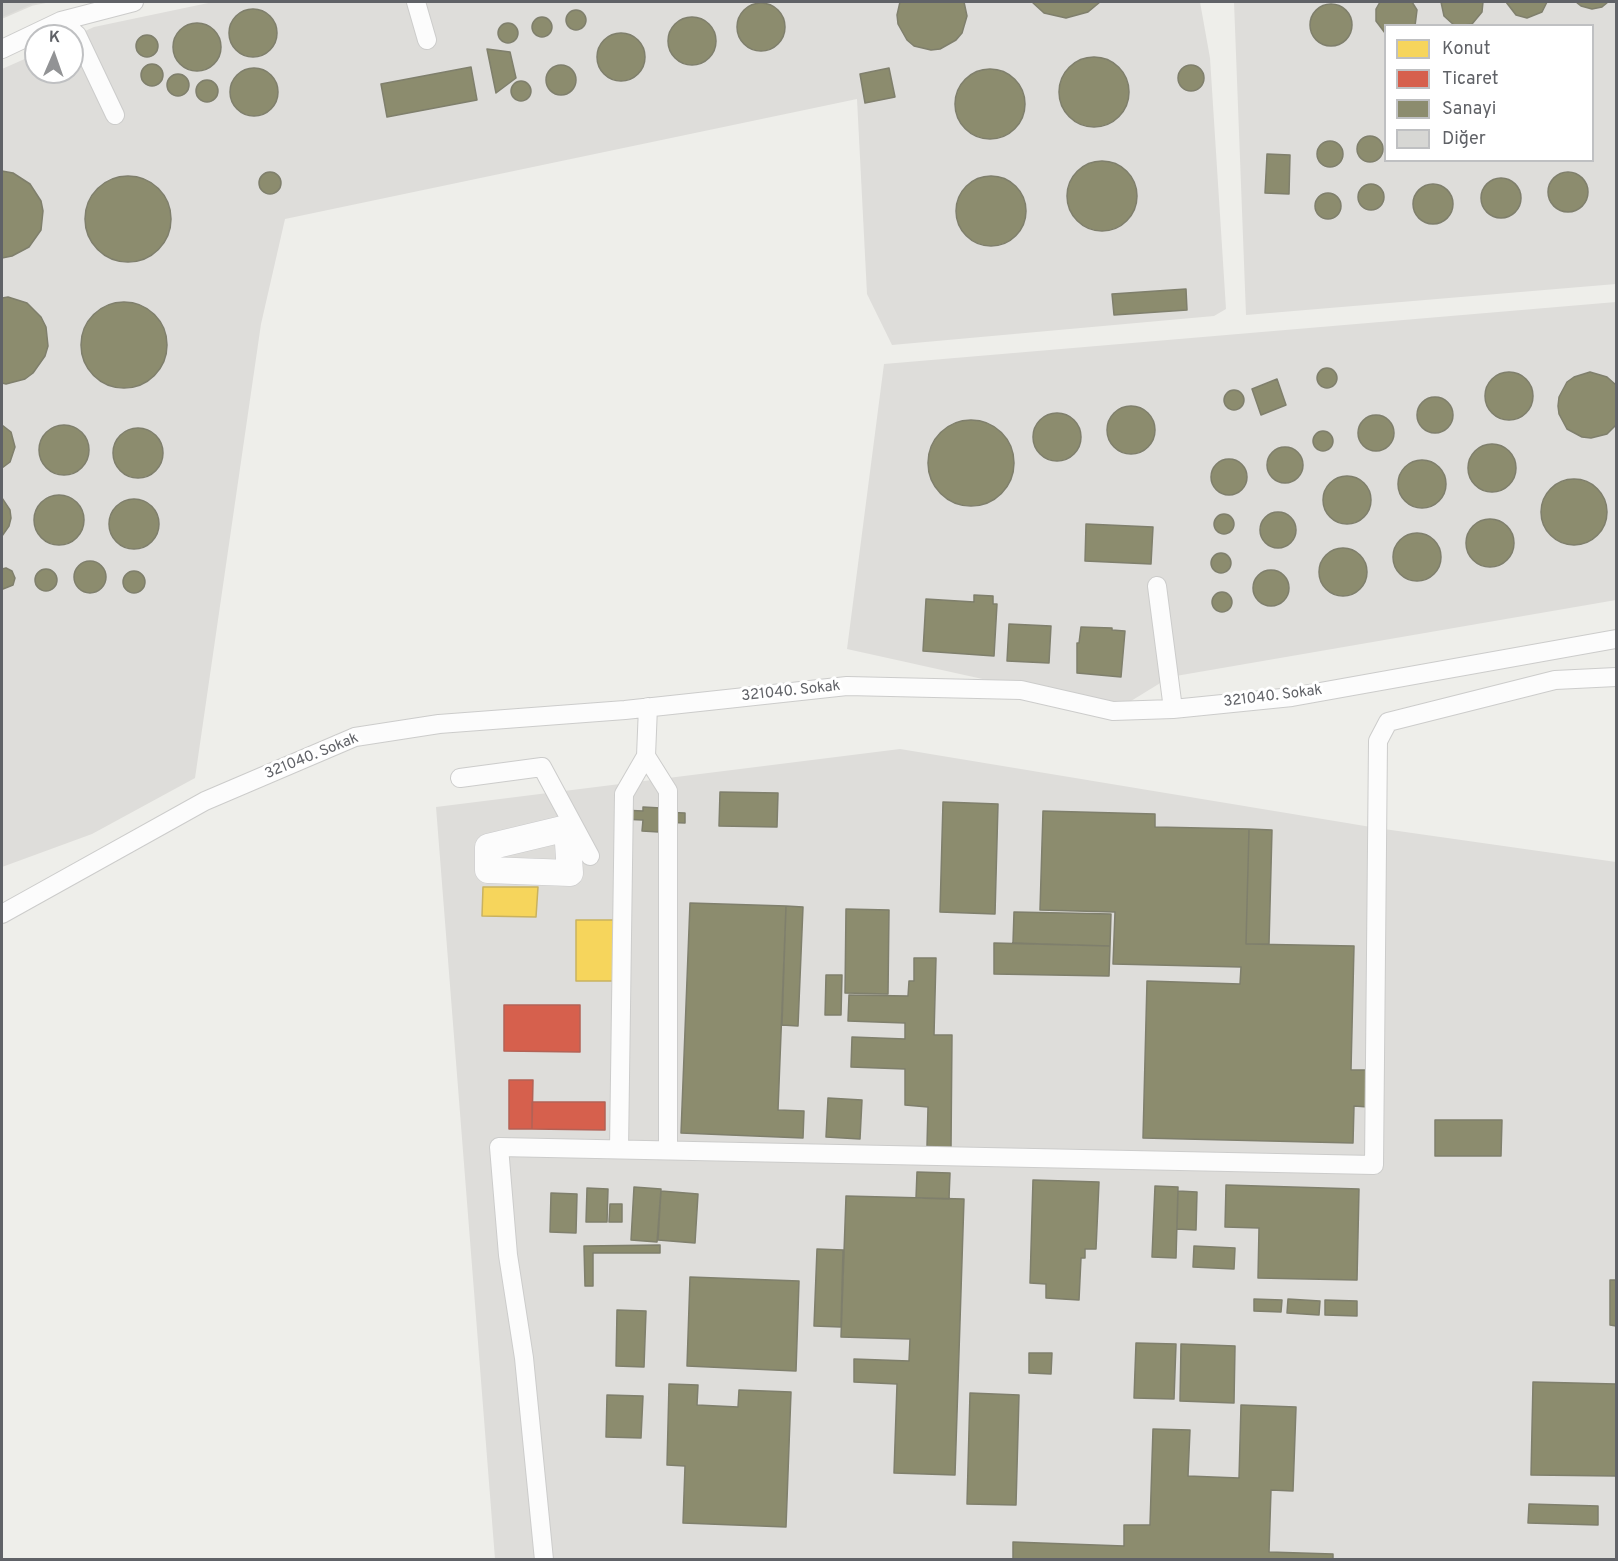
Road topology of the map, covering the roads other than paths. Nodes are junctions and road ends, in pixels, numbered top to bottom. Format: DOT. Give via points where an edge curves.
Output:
graph roads {
  1 [pos="134,2"];
  2 [pos="416,2"];
  3 [pos="61,21"];
  4 [pos="427,40"];
  5 [pos="2,49"];
  6 [pos="115,115"];
  7 [pos="1157,586"];
  8 [pos="1617,639"];
  9 [pos="1617,677"];
  10 [pos="648,708"];
  11 [pos="1173,709"];
  12 [pos="646,756"];
  13 [pos="460,778"];
  14 [pos="623,856"];
  15 [pos="2,914"];
  16 [pos="619,1149"];
  17 [pos="668,1150"];
  18 [pos="544,1560"];
  1 -- 3 [label="street"];
  2 -- 4 [label="street"];
  3 -- 5 [label="street"];
  3 -- 6 [label="street" via="77,35"];
  7 -- 11 [label="street"];
  8 -- 11 [label="street, 321040. Sokak" via="1292,697"];
  9 -- 17 [label="street" via="1555,680 1388,722 1378,741 1374,1165"];
  10 -- 11 [label="street, 321040. Sokak" via="847,686 1021,690 1113,711"];
  10 -- 12 [label="street"];
  10 -- 15 [label="street, 321040. Sokak" via="439,724 355,737 205,801"];
  12 -- 14 [label="street" via="624,794"];
  12 -- 17 [label="street" via="668,792"];
  13 -- 14 [label="street" via="542,767 580,856"];
  14 -- 16 [label="street"];
  16 -- 17 [label="street"];
  16 -- 18 [label="street" via="499,1147"];
}
